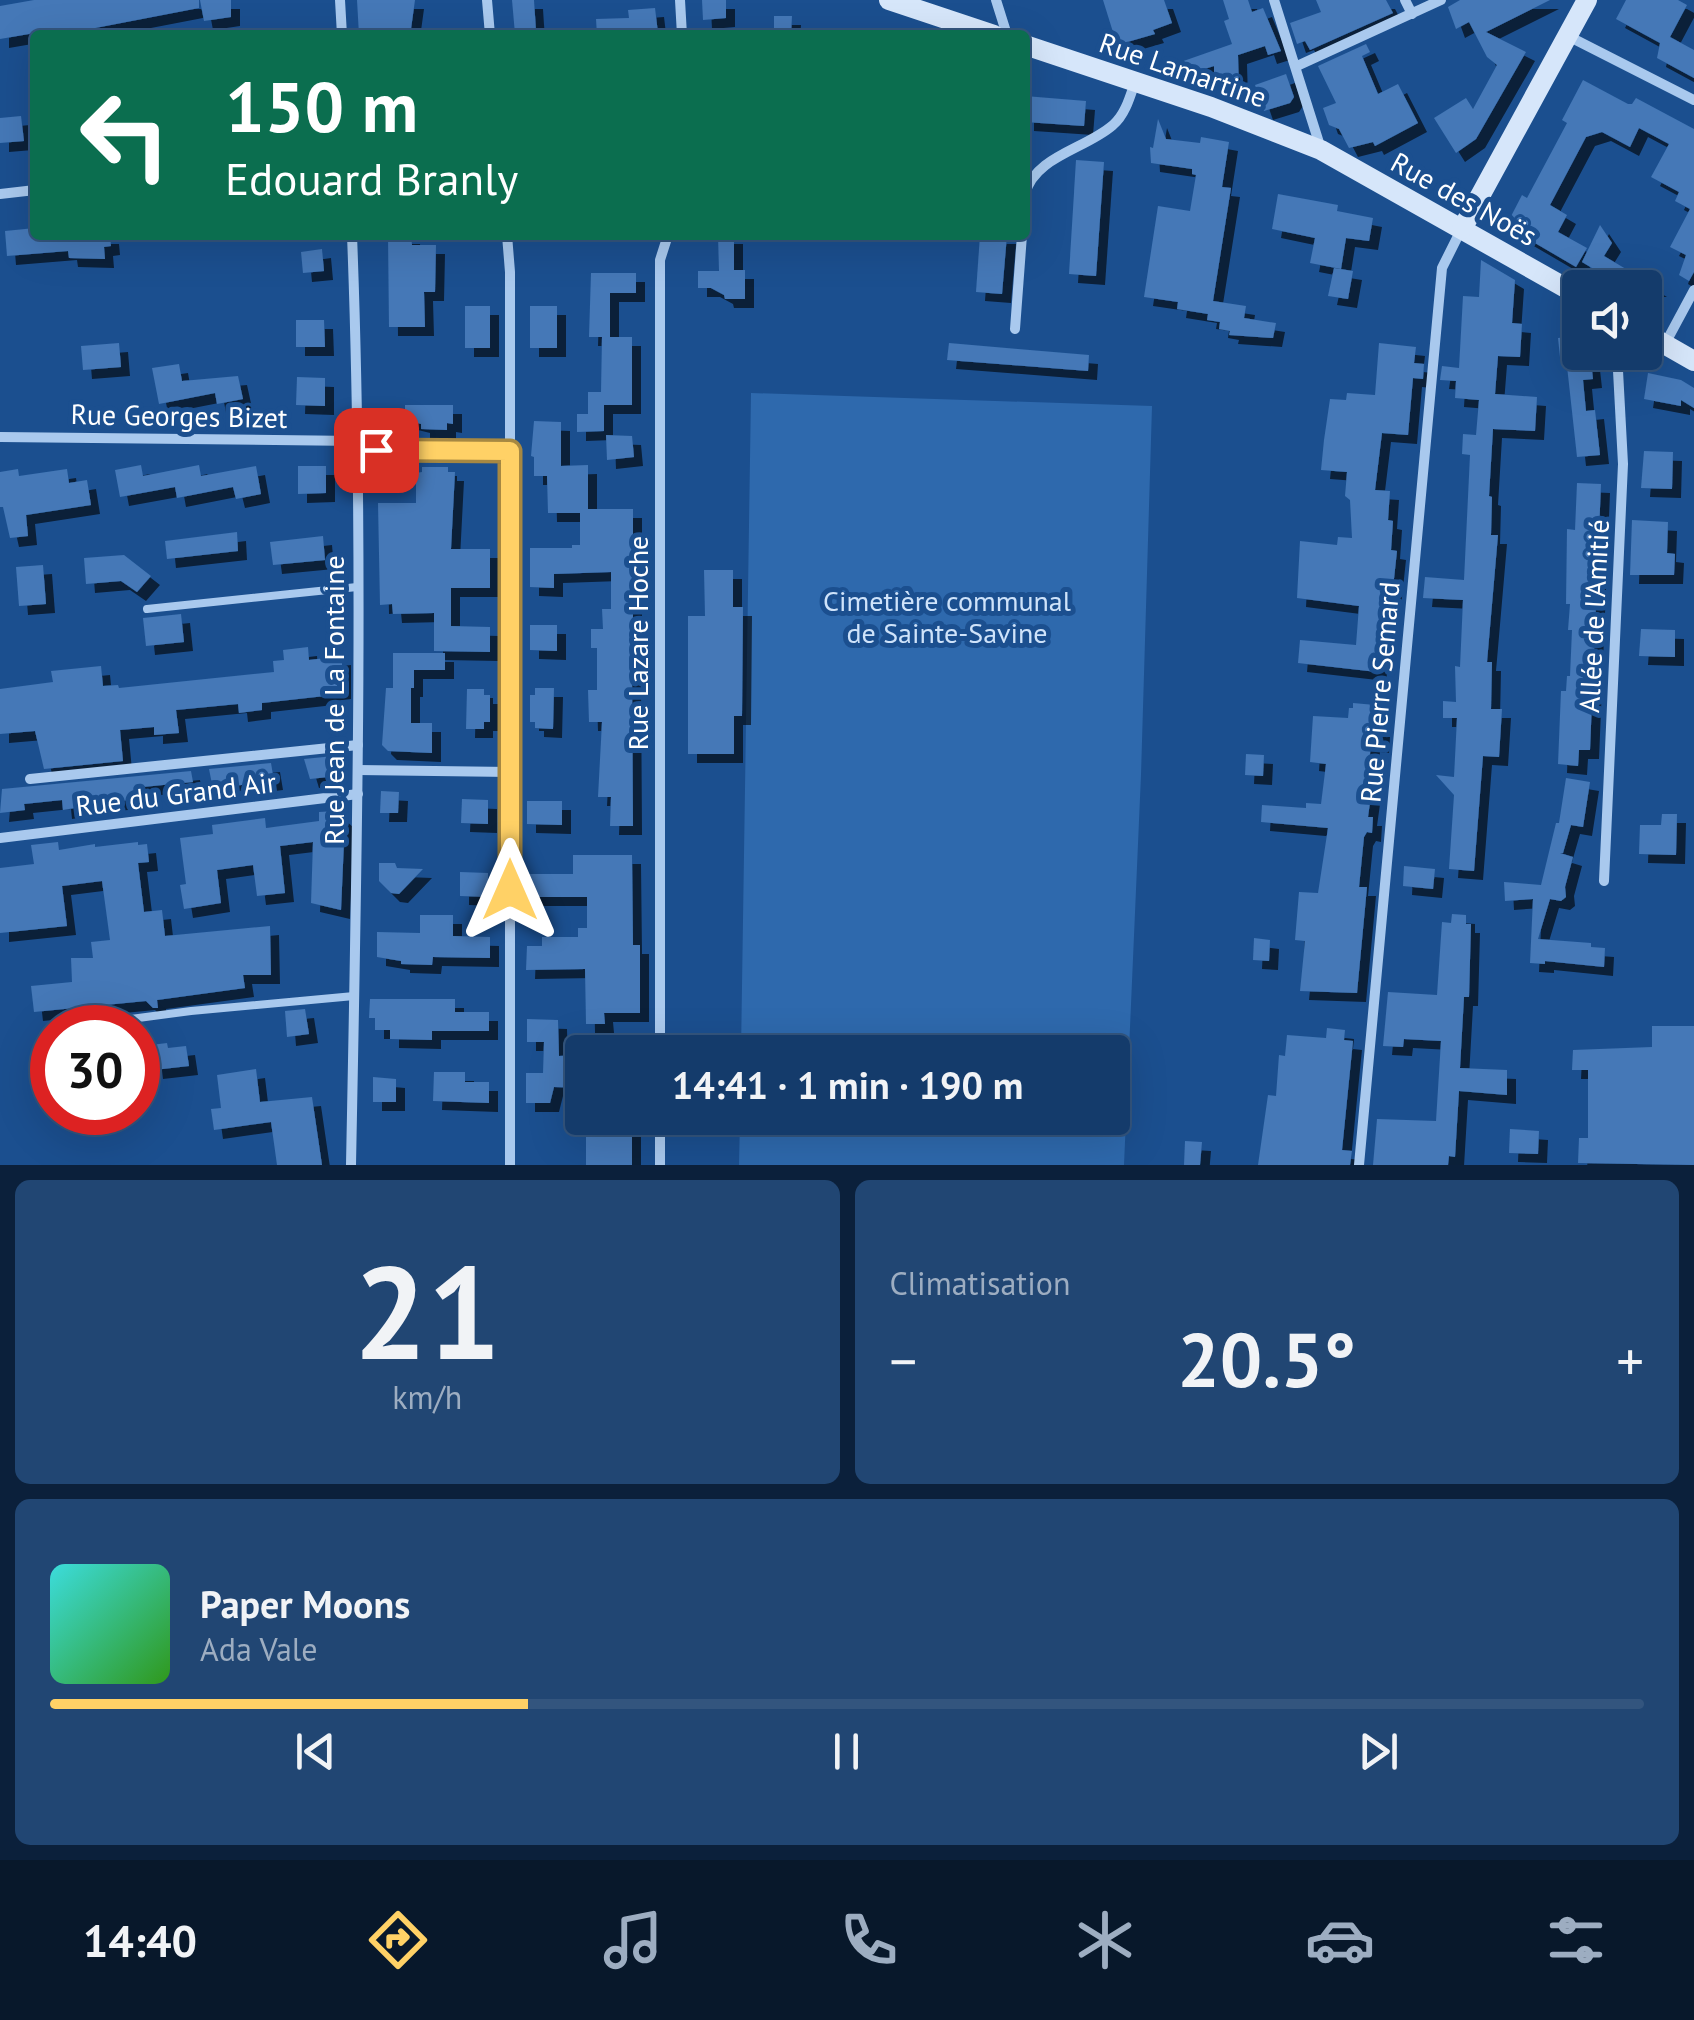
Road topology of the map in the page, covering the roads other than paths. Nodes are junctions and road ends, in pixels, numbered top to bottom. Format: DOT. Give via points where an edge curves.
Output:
graph roads {
  1 [pos="340,0"];
  2 [pos="487,0"];
  3 [pos="680,0"];
  4 [pos="889,0"];
  5 [pos="996,0"];
  6 [pos="1274,0"];
  7 [pos="1405,0"];
  8 [pos="1441,0"];
  9 [pos="1587,0"];
  10 [pos="1412,14"];
  11 [pos="342,30"];
  12 [pos="490,30"];
  13 [pos="682,30"];
  14 [pos="979,30"];
  15 [pos="1005,30"];
  16 [pos="1568,36"];
  17 [pos="1030,48"];
  18 [pos="1297,66"];
  19 [pos="1135,82"];
  20 [pos="1694,100"];
  21 [pos="1321,150"];
  22 [pos="1030,180"];
  23 [pos="30,191"];
  24 [pos="0,194"];
  25 [pos="1462,228"];
  26 [pos="352,240"];
  27 [pos="507,240"];
  28 [pos="666,240"];
  29 [pos="1022,240"];
  30 [pos="1562,286"];
  31 [pos="1694,290"];
  32 [pos="1014,328"];
  33 [pos="1662,342"];
  34 [pos="1666,344"];
  35 [pos="1694,361"];
  36 [pos="1618,370"];
  37 [pos="0,436"];
  38 [pos="357,446"];
  39 [pos="510,451"];
  40 [pos="357,588"];
  41 [pos="147,609"];
  42 [pos="358,744"];
  43 [pos="358,770"];
  44 [pos="510,772"];
  45 [pos="30,779"];
  46 [pos="358,794"];
  47 [pos="0,838"];
  48 [pos="1604,882"];
  49 [pos="354,996"];
  50 [pos="160,1015"];
  51 [pos="660,1035"];
  52 [pos="660,1135"];
  53 [pos="351,1165"];
  54 [pos="510,1165"];
  55 [pos="660,1165"];
  56 [pos="1359,1165"];
  1 -- 11 [label="street"];
  2 -- 12 [label="street"];
  3 -- 13 [label="street"];
  4 -- 14 [label="street"];
  5 -- 15 [label="street"];
  6 -- 18 [label="street"];
  7 -- 10 [label="street"];
  8 -- 10 [label="street"];
  9 -- 16 [label="street"];
  10 -- 18 [label="street"];
  16 -- 20 [label="street"];
  16 -- 25 [label="street"];
  17 -- 19 [label="street, Rue Lamartine"];
  18 -- 21 [label="street"];
  19 -- 21 [label="street, Rue Lamartine"];
  19 -- 22 [label="street" via="1114,124"];
  21 -- 25 [label="street, Rue des Noës"];
  23 -- 24 [label="street"];
  25 -- 30 [label="street, Rue des Noës"];
  25 -- 56 [label="street, Rue Pierre Semard" via="1442,268"];
  26 -- 38 [label="street, Rue Jean de La Fontaine"];
  27 -- 39 [label="street"];
  28 -- 51 [label="street, Rue Lazare Hoche" via="660,260"];
  29 -- 32 [label="street"];
  31 -- 34 [label="street"];
  33 -- 34 [label="street"];
  34 -- 35 [label="street"];
  36 -- 48 [label="street, Allée de l'Amitié" via="1623,464"];
  37 -- 38 [label="street, Rue Georges Bizet"];
  38 -- 39 [label="street, Rue Georges Bizet"];
  38 -- 40 [label="street, Rue Jean de La Fontaine"];
  39 -- 44 [label="street"];
  40 -- 41 [label="lane"];
  40 -- 42 [label="street, Rue Jean de La Fontaine"];
  42 -- 43 [label="street, Rue Jean de La Fontaine"];
  42 -- 45 [label="street"];
  43 -- 44 [label="street"];
  43 -- 46 [label="street, Rue Jean de La Fontaine"];
  44 -- 54 [label="street"];
  46 -- 47 [label="street, Rue du Grand Air"];
  46 -- 49 [label="street, Rue Jean de La Fontaine"];
  49 -- 50 [label="lane"];
  49 -- 53 [label="street, Rue Jean de La Fontaine"];
  52 -- 55 [label="street"];
}
